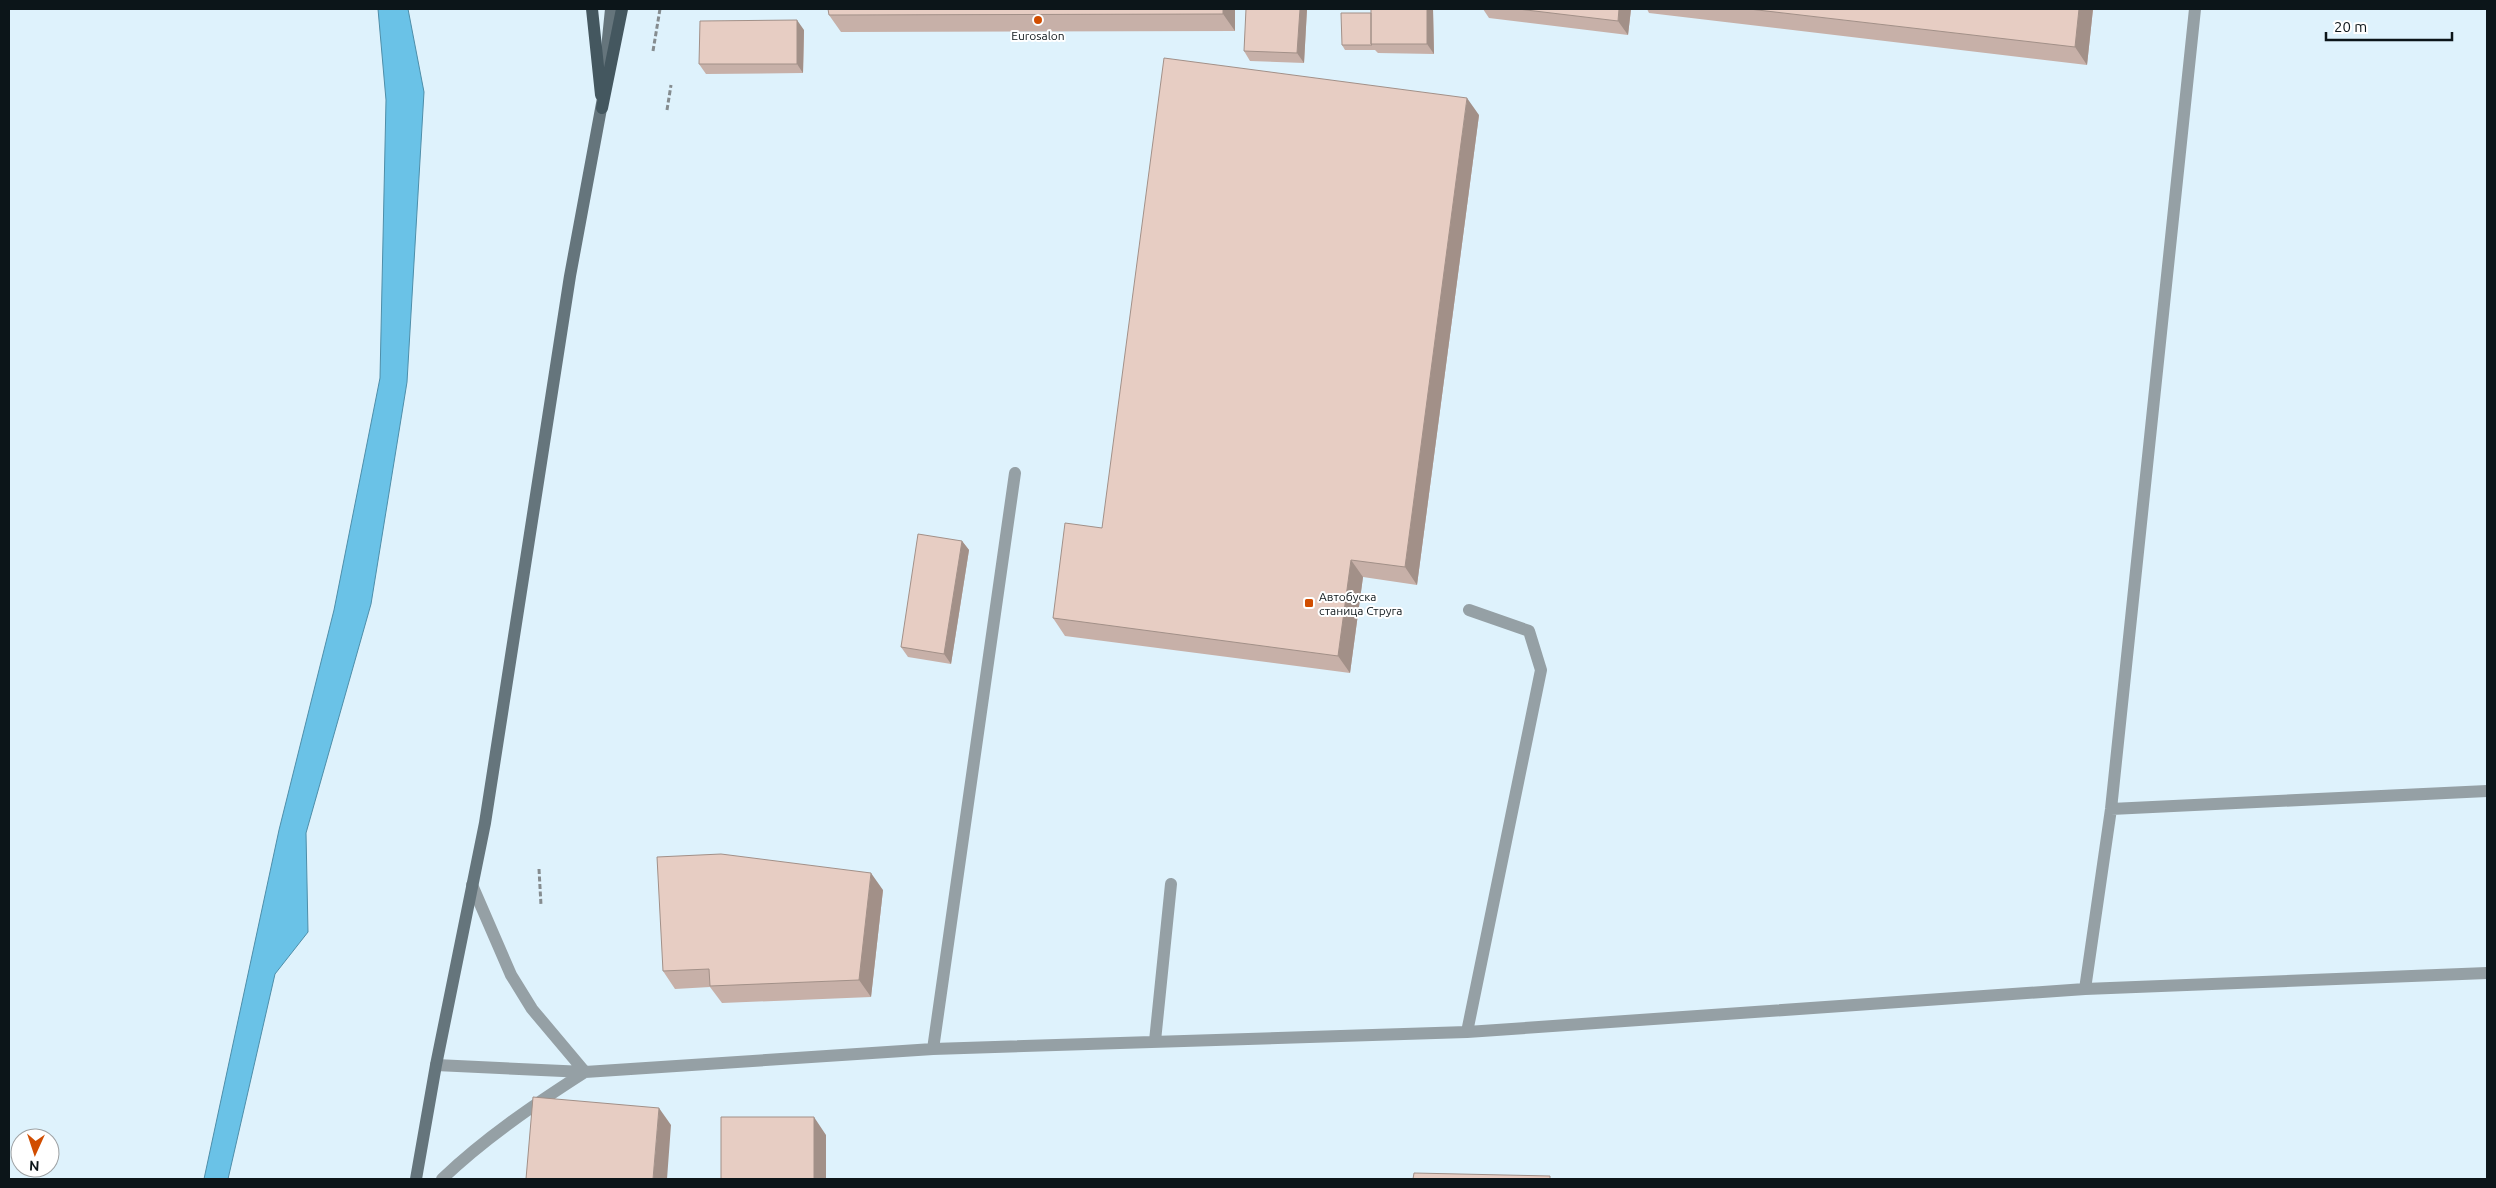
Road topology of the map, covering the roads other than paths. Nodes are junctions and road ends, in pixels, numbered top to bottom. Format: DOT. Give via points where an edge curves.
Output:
graph roads {
  1 [pos="592,9"];
  2 [pos="611,9"];
  3 [pos="622,9"];
  4 [pos="2195,9"];
  5 [pos="602,108"];
  6 [pos="1015,473"];
  7 [pos="1469,610"];
  8 [pos="2487,791"];
  9 [pos="2111,809"];
  10 [pos="1171,884"];
  11 [pos="472,885"];
  12 [pos="2487,973"];
  13 [pos="2084,989"];
  14 [pos="1467,1032"];
  15 [pos="1155,1041"];
  16 [pos="933,1049"];
  17 [pos="436,1065"];
  18 [pos="585,1072"];
  19 [pos="543,1099"];
  20 [pos="541,1117"];
  21 [pos="416,1179"];
  22 [pos="442,1179"];
  1 -- 5 [label="main road"];
  2 -- 5 [label="main road"];
  3 -- 5 [label="main road"];
  4 -- 9 [label="lane"];
  5 -- 11 [label="main road" via="570,276 485,823"];
  6 -- 16 [label="lane"];
  7 -- 14 [label="lane" via="1529,631 1541,670"];
  8 -- 9 [label="lane"];
  9 -- 13 [label="lane"];
  10 -- 15 [label="lane"];
  11 -- 17 [label="main road"];
  11 -- 18 [label="lane" via="511,975 532,1009"];
  12 -- 13 [label="lane"];
  13 -- 14 [label="lane"];
  14 -- 15 [label="lane"];
  15 -- 16 [label="lane"];
  16 -- 18 [label="lane"];
  17 -- 18 [label="lane"];
  17 -- 21 [label="main road"];
  18 -- 19 [label="lane"];
  19 -- 20 [label="lane"];
  19 -- 22 [label="lane" via="467,1155"];
}
